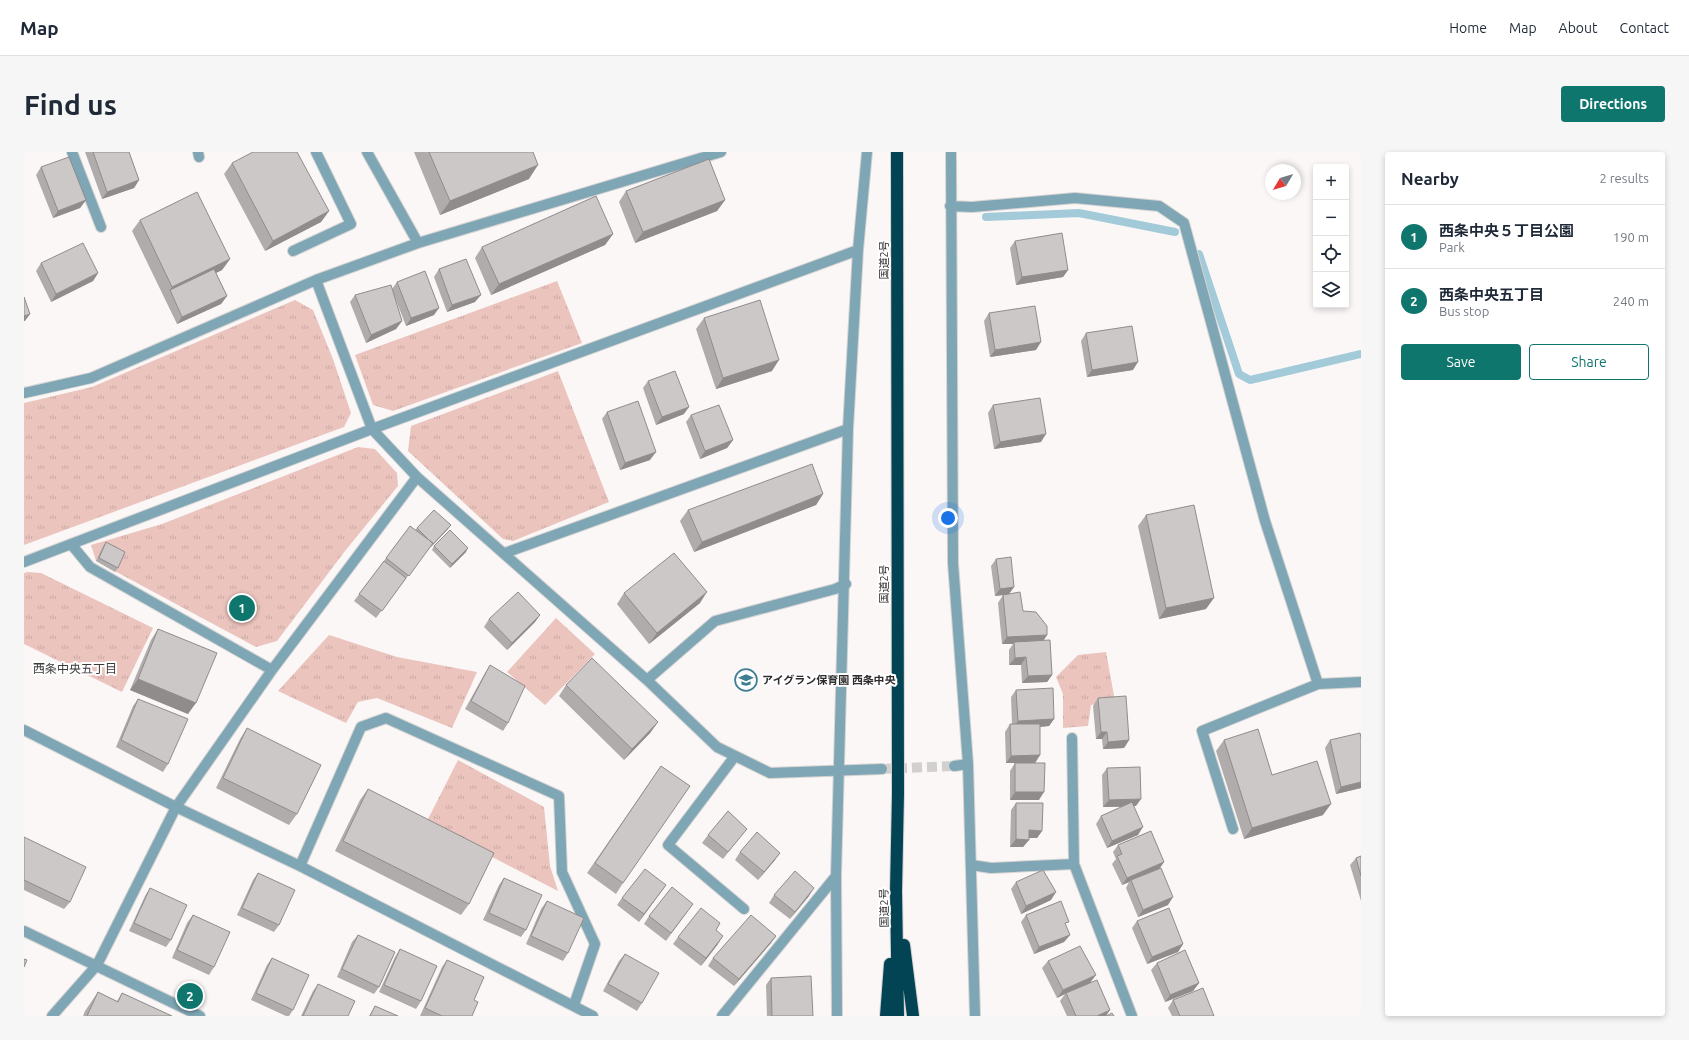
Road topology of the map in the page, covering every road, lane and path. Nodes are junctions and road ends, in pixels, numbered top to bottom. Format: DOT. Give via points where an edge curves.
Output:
graph roads {
  1 [pos="72,152"];
  2 [pos="316,152"];
  3 [pos="367,152"];
  4 [pos="721,152"];
  5 [pos="868,152"];
  6 [pos="897,152"];
  7 [pos="951,152"];
  8 [pos="950,206"];
  9 [pos="101,227"];
  10 [pos="418,243"];
  11 [pos="858,250"];
  12 [pos="293,251"];
  13 [pos="316,280"];
  14 [pos="24,393"];
  15 [pos="372,429"];
  16 [pos="848,429"];
  17 [pos="417,477"];
  18 [pos="71,544"];
  19 [pos="505,553"];
  20 [pos="24,562"];
  21 [pos="846,584"];
  22 [pos="272,670"];
  23 [pos="647,680"];
  24 [pos="1361,682"];
  25 [pos="1318,684"];
  26 [pos="24,730"];
  27 [pos="1072,738"];
  28 [pos="735,756"];
  29 [pos="968,764"];
  30 [pos="954,766"];
  31 [pos="882,769"];
  32 [pos="839,771"];
  33 [pos="176,807"];
  34 [pos="1233,829"];
  35 [pos="1074,864"];
  36 [pos="971,865"];
  37 [pos="300,866"];
  38 [pos="836,876"];
  39 [pos="896,891"];
  40 [pos="744,909"];
  41 [pos="24,931"];
  42 [pos="97,965"];
  43 [pos="574,1005"];
  44 [pos="52,1016"];
  45 [pos="200,1016"];
  46 [pos="593,1016"];
  47 [pos="722,1016"];
  48 [pos="837,1016"];
  49 [pos="886,1016"];
  50 [pos="898,1016"];
  51 [pos="913,1016"];
  52 [pos="975,1016"];
  53 [pos="1132,1016"];
  1 -- 9 [label="street"];
  2 -- 12 [label="street" via="351,224"];
  3 -- 10 [label="street"];
  4 -- 10 [label="street"];
  5 -- 11 [label="street"];
  6 -- 39 [label="highway, 国道2号"];
  7 -- 8 [label="street"];
  8 -- 25 [label="street" via="972,207 1075,198 1159,206 1184,223 1265,521"];
  8 -- 29 [label="street" via="953,563"];
  10 -- 13 [label="street"];
  11 -- 15 [label="street"];
  11 -- 16 [label="street"];
  13 -- 14 [label="street" via="91,378"];
  13 -- 15 [label="street"];
  15 -- 17 [label="street"];
  15 -- 18 [label="street"];
  16 -- 19 [label="street"];
  16 -- 21 [label="street"];
  17 -- 19 [label="street"];
  17 -- 22 [label="street"];
  18 -- 20 [label="street"];
  18 -- 22 [label="street" via="90,567"];
  19 -- 23 [label="street"];
  21 -- 23 [label="street" via="715,622"];
  21 -- 32 [label="street"];
  22 -- 33 [label="street"];
  23 -- 28 [label="street" via="717,747"];
  24 -- 25 [label="street"];
  25 -- 34 [label="street" via="1202,731"];
  26 -- 33 [label="street"];
  27 -- 35 [label="street"];
  28 -- 32 [label="street" via="770,773"];
  28 -- 40 [label="street" via="668,845"];
  29 -- 30 [label="street"];
  29 -- 36 [label="street"];
  31 -- 32 [label="street"];
  32 -- 38 [label="street"];
  33 -- 37 [label="street"];
  33 -- 42 [label="street"];
  35 -- 36 [label="street" via="991,868"];
  35 -- 53 [label="street"];
  36 -- 52 [label="street"];
  37 -- 43 [label="street"];
  37 -- 43 [label="street" via="361,727 386,718 559,796 562,872 595,944"];
  38 -- 47 [label="street"];
  38 -- 48 [label="street"];
  39 -- 49 [label="highway"];
  39 -- 50 [label="highway, 国道2号"];
  39 -- 51 [label="highway"];
  41 -- 42 [label="street"];
  42 -- 44 [label="street"];
  42 -- 45 [label="street"];
  43 -- 46 [label="street"];
}
